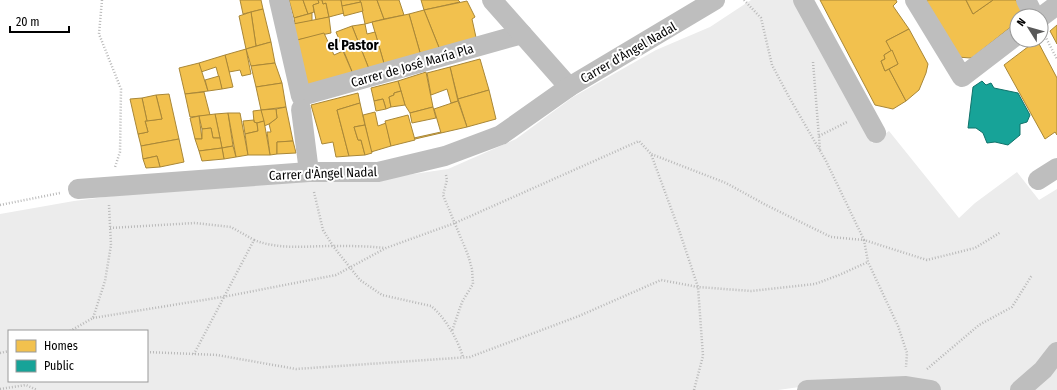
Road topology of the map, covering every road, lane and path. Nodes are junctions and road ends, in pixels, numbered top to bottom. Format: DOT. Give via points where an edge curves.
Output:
graph roads {
  1 [pos="102,0"];
  2 [pos="278,0"];
  3 [pos="492,0"];
  4 [pos="744,0"];
  5 [pos="802,0"];
  6 [pos="916,0"];
  7 [pos="706,3"];
  8 [pos="1057,5"];
  9 [pos="1049,17"];
  10 [pos="522,34"];
  11 [pos="1049,40"];
  12 [pos="1009,41"];
  13 [pos="812,55"];
  14 [pos="1057,59"];
  15 [pos="569,87"];
  16 [pos="301,102"];
  17 [pos="865,112"];
  18 [pos="876,133"];
  19 [pos="819,136"];
  20 [pos="820,151"];
  21 [pos="651,154"];
  22 [pos="445,156"];
  23 [pos="1057,168"];
  24 [pos="309,172"];
  25 [pos="1038,180"];
  26 [pos="110,186"];
  27 [pos="78,189"];
  28 [pos="0,205"];
  29 [pos="455,223"];
  30 [pos="110,228"];
  31 [pos="1001,232"];
  32 [pos="254,240"];
  33 [pos="864,240"];
  34 [pos="333,246"];
  35 [pos="386,248"];
  36 [pos="868,262"];
  37 [pos="350,268"];
  38 [pos="1032,275"];
  39 [pos="698,287"];
  40 [pos="93,318"];
  41 [pos="72,330"];
  42 [pos="452,332"];
  43 [pos="148,352"];
  44 [pos="1057,352"];
  45 [pos="194,354"];
  46 [pos="463,357"];
  47 [pos="906,386"];
  48 [pos="0,389"];
  49 [pos="37,390"];
  50 [pos="694,390"];
  51 [pos="807,390"];
  52 [pos="931,390"];
  53 [pos="1020,390"];
  1 -- 26 [label="path" via="99,34 121,89 120,152"];
  2 -- 16 [label="street"];
  3 -- 10 [label="street"];
  4 -- 20 [label="path" via="761,18 772,65"];
  5 -- 17 [label="street"];
  6 -- 12 [label="street" via="962,77"];
  7 -- 15 [label="street, Carrer d'Àngel Nadal"];
  8 -- 9 [label="street"];
  10 -- 15 [label="street"];
  10 -- 16 [label="street, Carrer de José María Pla"];
  11 -- 14 [label="path"];
  13 -- 19 [label="path"];
  15 -- 22 [label="street, Carrer d'Àngel Nadal" via="501,135"];
  16 -- 24 [label="street"];
  17 -- 18 [label="street"];
  17 -- 19 [label="path"];
  19 -- 20 [label="path"];
  20 -- 33 [label="path"];
  21 -- 29 [label="path" via="639,141"];
  21 -- 33 [label="path" via="726,183 831,237"];
  21 -- 39 [label="path"];
  22 -- 24 [label="street, Carrer d'Àngel Nadal" via="378,172"];
  22 -- 29 [label="path" via="447,180 443,195"];
  23 -- 25 [label="street"];
  24 -- 26 [label="street, Carrer d'Àngel Nadal"];
  24 -- 34 [label="path" via="323,230"];
  26 -- 27 [label="street, Carrer d'Àngel Nadal"];
  26 -- 30 [label="path"];
  27 -- 28 [label="path"];
  29 -- 35 [label="path"];
  29 -- 42 [label="path" via="468,255 473,284 462,302"];
  30 -- 32 [label="path" via="195,223 231,227"];
  30 -- 40 [label="path" via="111,245 105,282"];
  31 -- 33 [label="path" via="975,248 927,260"];
  32 -- 34 [label="path" via="294,247"];
  32 -- 45 [label="path"];
  33 -- 36 [label="path"];
  34 -- 35 [label="path"];
  34 -- 37 [label="path"];
  35 -- 37 [label="path"];
  36 -- 39 [label="path" via="815,284 751,291"];
  36 -- 47 [label="path" via="898,326 907,353"];
  37 -- 40 [label="path" via="336,275"];
  37 -- 42 [label="path" via="360,280 382,295 431,306"];
  38 -- 47 [label="path" via="1012,307 979,325"];
  39 -- 46 [label="path" via="661,280 579,316 470,357"];
  39 -- 50 [label="path" via="703,356"];
  40 -- 41 [label="path"];
  42 -- 46 [label="path"];
  43 -- 45 [label="path"];
  44 -- 53 [label="street" via="1043,370"];
  45 -- 46 [label="path" via="217,355 296,369"];
  47 -- 51 [label="street"];
  47 -- 52 [label="street"];
  48 -- 49 [label="path" via="26,385"];
}
